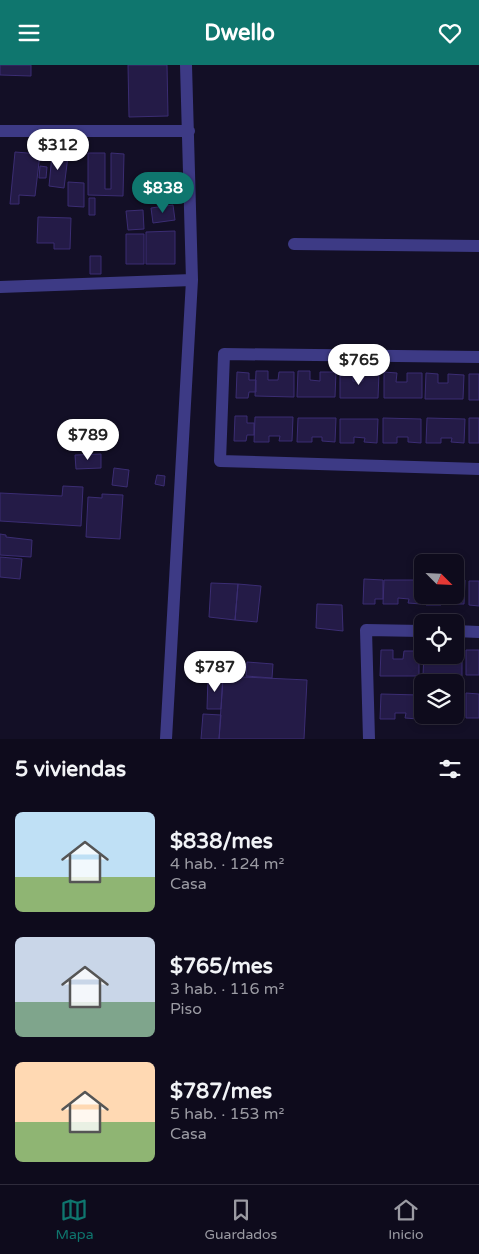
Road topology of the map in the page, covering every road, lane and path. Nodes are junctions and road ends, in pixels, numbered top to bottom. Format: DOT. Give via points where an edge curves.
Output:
graph roads {
  1 [pos="186,65"];
  2 [pos="0,131"];
  3 [pos="189,131"];
  4 [pos="294,245"];
  5 [pos="479,246"];
  6 [pos="192,280"];
  7 [pos="0,287"];
  8 [pos="479,357"];
  9 [pos="479,469"];
  10 [pos="414,631"];
  11 [pos="464,631"];
  12 [pos="479,632"];
  13 [pos="166,739"];
  14 [pos="369,739"];
  1 -- 3 [label="street"];
  2 -- 3 [label="street"];
  3 -- 6 [label="street"];
  4 -- 5 [label="street"];
  6 -- 7 [label="street"];
  6 -- 13 [label="street"];
  8 -- 9 [label="street" via="224,354 220,461"];
  10 -- 14 [label="street" via="366,629"];
  11 -- 12 [label="street"];
}
